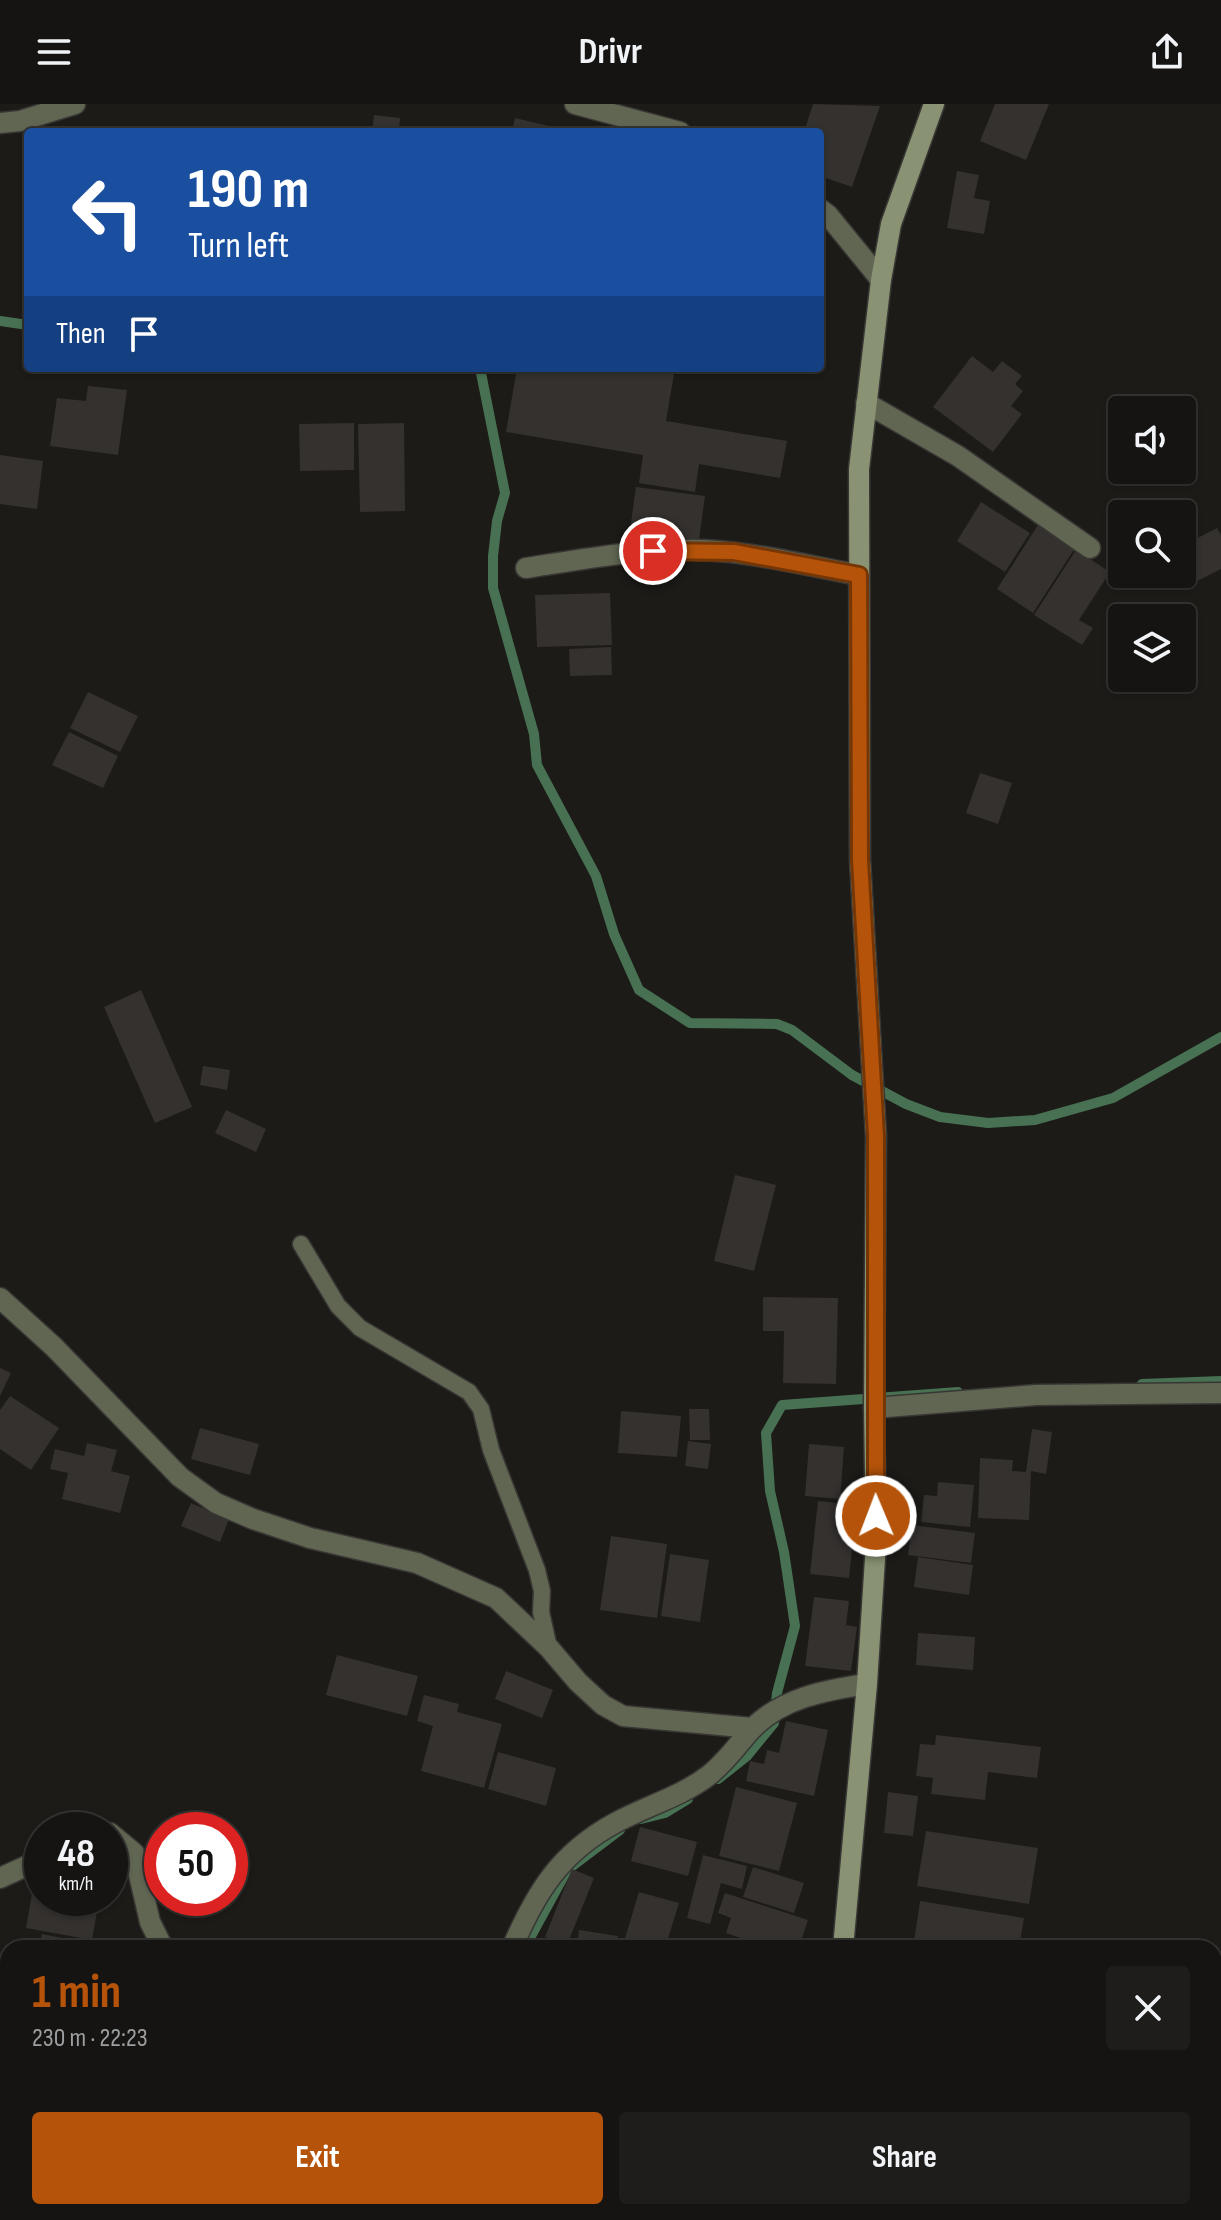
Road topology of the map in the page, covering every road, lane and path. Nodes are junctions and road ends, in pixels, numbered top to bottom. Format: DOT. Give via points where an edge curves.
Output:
graph roads {
  1 [pos="75,104"];
  2 [pos="575,104"];
  3 [pos="934,104"];
  4 [pos="0,123"];
  5 [pos="665,128"];
  6 [pos="824,212"];
  7 [pos="881,280"];
  8 [pos="866,403"];
  9 [pos="1090,548"];
  10 [pos="526,568"];
  11 [pos="859,575"];
  12 [pos="301,1244"];
  13 [pos="0,1298"];
  14 [pos="1221,1393"];
  15 [pos="874,1408"];
  16 [pos="549,1648"];
  17 [pos="867,1684"];
  18 [pos="752,1728"];
  19 [pos="128,1848"];
  20 [pos="24,1867"];
  21 [pos="0,1878"];
  22 [pos="159,1940"];
  23 [pos="515,1940"];
  24 [pos="844,1940"];
  1 -- 4 [label="street"];
  2 -- 5 [label="street"];
  3 -- 7 [label="main road" via="891,224"];
  6 -- 7 [label="street"];
  7 -- 8 [label="main road"];
  8 -- 9 [label="street" via="958,456"];
  8 -- 11 [label="main road" via="859,469"];
  10 -- 11 [label="street" via="680,549 734,552"];
  11 -- 15 [label="main road" via="860,860 876,1136"];
  12 -- 16 [label="lane" via="338,1306 360,1328 469,1392 481,1409 491,1450 537,1570"];
  13 -- 16 [label="street" via="180,1477 216,1503 310,1538 417,1563 465,1582 496,1598"];
  14 -- 15 [label="street" via="1036,1395"];
  15 -- 17 [label="main road" via="876,1543"];
  16 -- 18 [label="street" via="603,1705 623,1716"];
  17 -- 18 [label="street" via="800,1698"];
  17 -- 24 [label="main road"];
  18 -- 23 [label="street" via="707,1777 615,1823 570,1854 552,1873"];
  19 -- 22 [label="street" via="134,1853"];
  20 -- 21 [label="street"];
}
